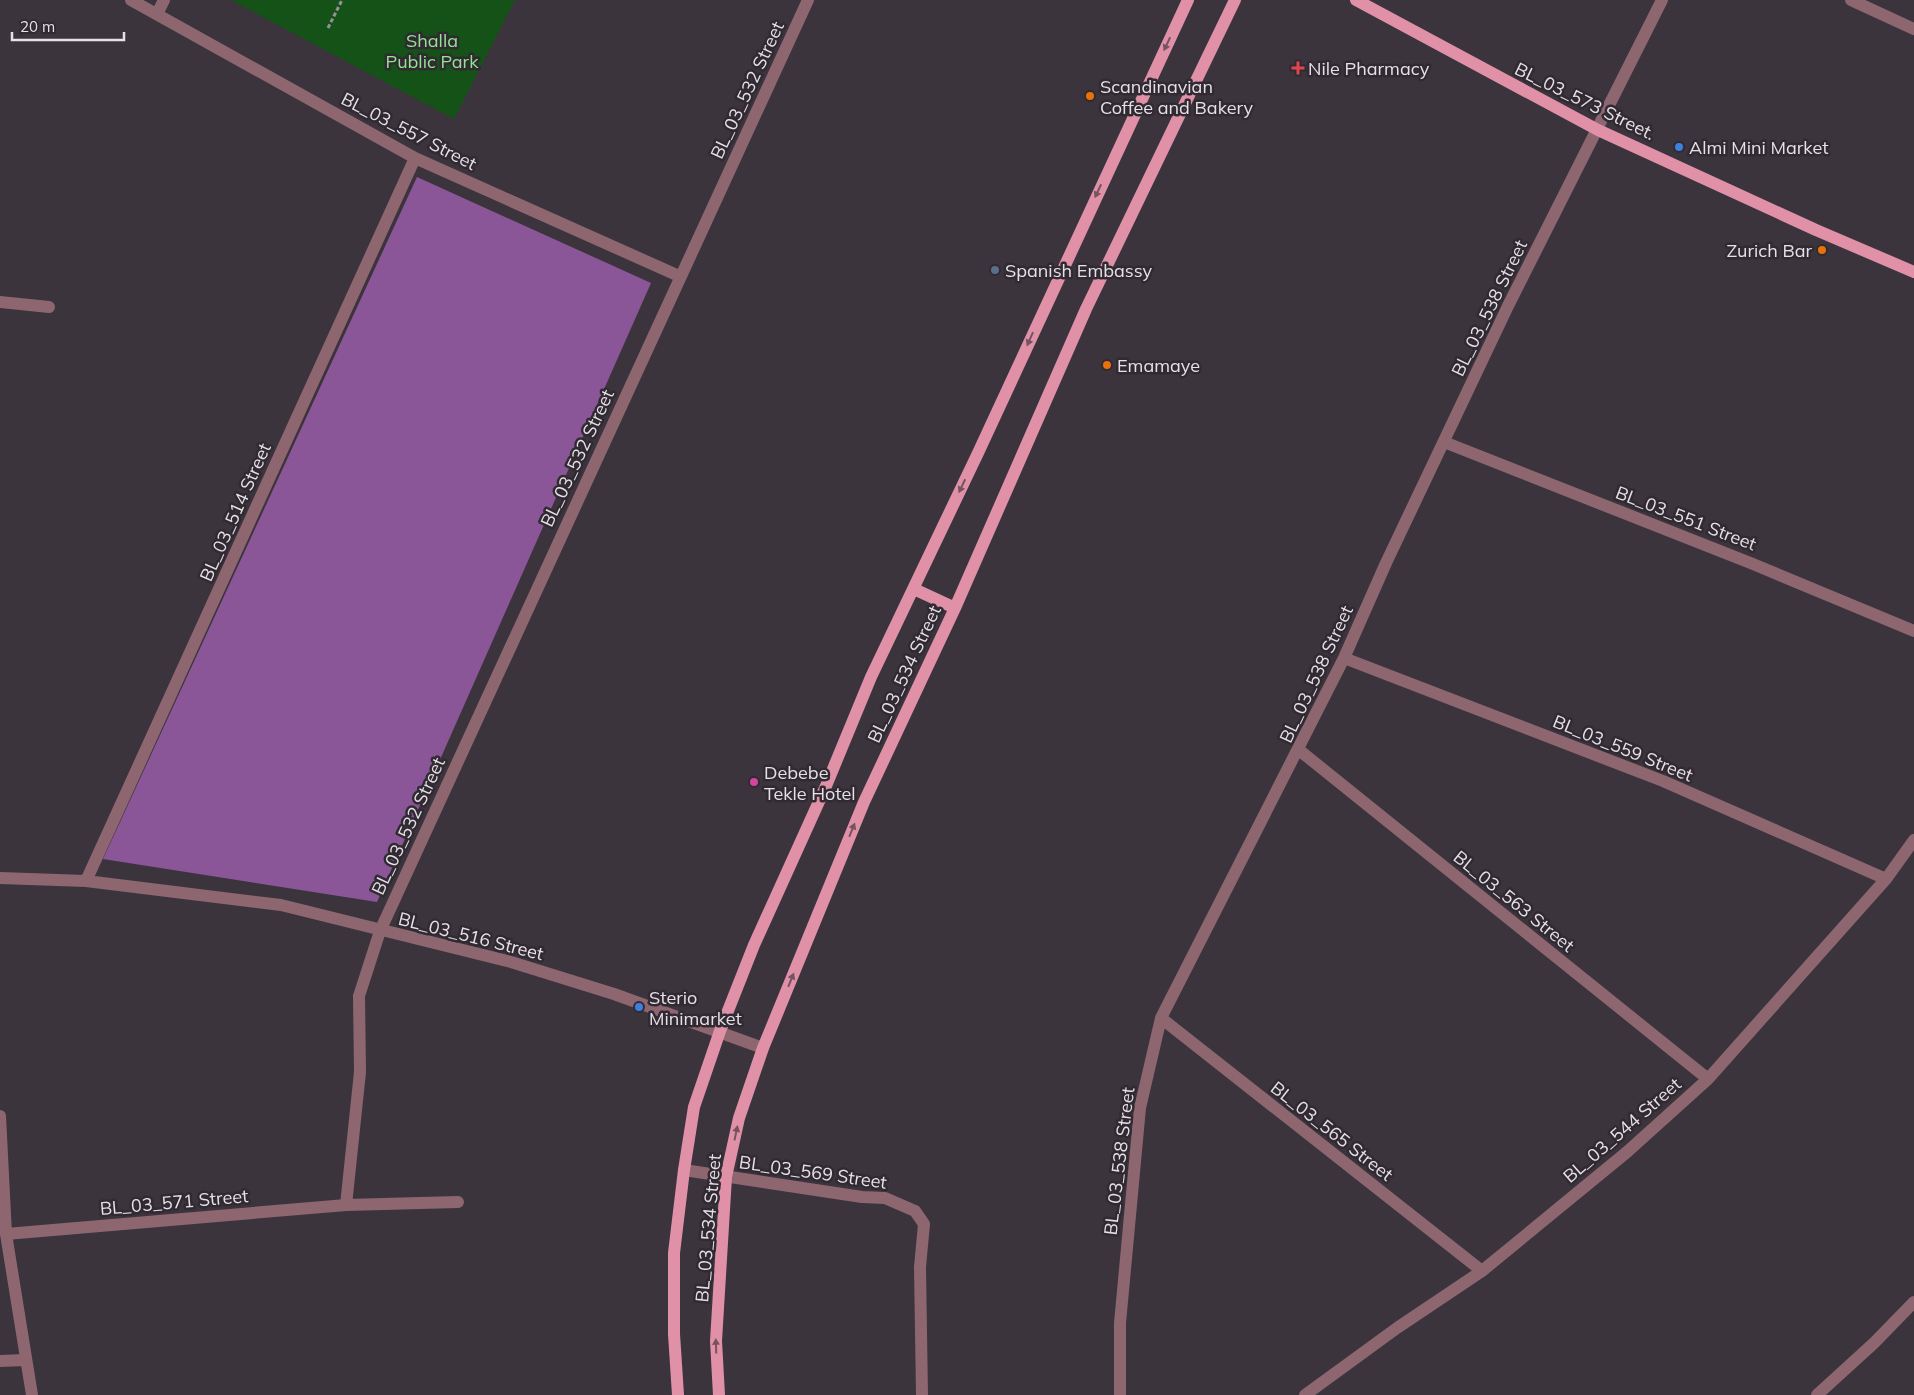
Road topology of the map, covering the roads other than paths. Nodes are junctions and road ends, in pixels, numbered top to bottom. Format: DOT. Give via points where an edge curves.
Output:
graph roads {
  1 [pos="131,0"];
  2 [pos="164,0"];
  3 [pos="808,0"];
  4 [pos="1188,0"];
  5 [pos="1235,0"];
  6 [pos="1356,0"];
  7 [pos="1662,0"];
  8 [pos="1851,0"];
  9 [pos="157,14"];
  10 [pos="1914,29"];
  11 [pos="1598,130"];
  12 [pos="415,158"];
  13 [pos="1914,272"];
  14 [pos="679,276"];
  15 [pos="0,302"];
  16 [pos="49,307"];
  17 [pos="1444,442"];
  18 [pos="914,589"];
  19 [pos="955,608"];
  20 [pos="1914,631"];
  21 [pos="1344,658"];
  22 [pos="1299,750"];
  23 [pos="1914,840"];
  24 [pos="0,878"];
  25 [pos="1886,879"];
  26 [pos="86,881"];
  27 [pos="380,931"];
  28 [pos="1161,1018"];
  29 [pos="720,1031"];
  30 [pos="763,1048"];
  31 [pos="1708,1079"];
  32 [pos="0,1116"];
  33 [pos="684,1170"];
  34 [pos="726,1178"];
  35 [pos="458,1202"];
  36 [pos="346,1205"];
  37 [pos="6,1234"];
  38 [pos="1482,1271"];
  39 [pos="1914,1302"];
  40 [pos="24,1360"];
  41 [pos="0,1361"];
  42 [pos="32,1395"];
  43 [pos="678,1395"];
  44 [pos="719,1395"];
  45 [pos="922,1395"];
  46 [pos="1120,1395"];
  47 [pos="1305,1395"];
  48 [pos="1817,1395"];
  1 -- 9 [label="street, BL_03_557 Street"];
  2 -- 9 [label="street"];
  3 -- 14 [label="street, BL_03_532 Street"];
  4 -- 18 [label="main road, BL_03_534 Street, one-way"];
  5 -- 19 [label="main road, BL_03_534 Street" via="1086,309"];
  6 -- 11 [label="main road, BL_03_573 Street."];
  7 -- 11 [label="street, BL_03_538 Street"];
  8 -- 10 [label="street"];
  9 -- 12 [label="street, BL_03_557 Street"];
  11 -- 13 [label="main road, BL_03_573 Street."];
  11 -- 17 [label="street, BL_03_538 Street" via="1508,306"];
  12 -- 14 [label="street, BL_03_557 Street"];
  12 -- 26 [label="street, BL_03_514 Street"];
  14 -- 27 [label="street, BL_03_532 Street"];
  15 -- 16 [label="street"];
  17 -- 20 [label="street, BL_03_551 Street"];
  17 -- 21 [label="street, BL_03_538 Street"];
  18 -- 19 [label="main road"];
  18 -- 29 [label="main road, BL_03_534 Street" via="871,677"];
  30 -- 19 [label="main road, BL_03_534 Street, one-way" via="864,802"];
  21 -- 22 [label="street, BL_03_538 Street"];
  21 -- 25 [label="street, BL_03_559 Street" via="1664,781"];
  22 -- 28 [label="street, BL_03_538 Street"];
  22 -- 31 [label="street, BL_03_563 Street"];
  23 -- 25 [label="street, BL_03_544 Street"];
  24 -- 26 [label="street, BL_03_516 Street"];
  25 -- 31 [label="street, BL_03_544 Street"];
  26 -- 27 [label="street, BL_03_516 Street" via="281,905"];
  27 -- 29 [label="street, BL_03_516 Street" via="511,962"];
  27 -- 36 [label="street" via="359,996 360,1072"];
  28 -- 38 [label="street, BL_03_565 Street"];
  28 -- 46 [label="street, BL_03_538 Street" via="1140,1108 1120,1322"];
  29 -- 30 [label="street, BL_03_516 Street"];
  29 -- 33 [label="main road, BL_03_534 Street" via="694,1107"];
  34 -- 30 [label="main road, BL_03_534 Street, one-way" via="739,1118"];
  31 -- 38 [label="street, BL_03_544 Street" via="1627,1152"];
  32 -- 37 [label="street"];
  33 -- 34 [label="street, BL_03_569 Street"];
  33 -- 43 [label="main road, BL_03_534 Street" via="674,1253"];
  44 -- 34 [label="main road, BL_03_534 Street, one-way" via="716,1341"];
  34 -- 45 [label="street, BL_03_569 Street" via="885,1198 915,1211 924,1224 920,1267"];
  35 -- 36 [label="street, BL_03_571 Street"];
  36 -- 37 [label="street, BL_03_571 Street"];
  37 -- 40 [label="street"];
  38 -- 47 [label="street, BL_03_544 Street"];
  39 -- 48 [label="street"];
  40 -- 41 [label="street"];
  40 -- 42 [label="street"];
}
